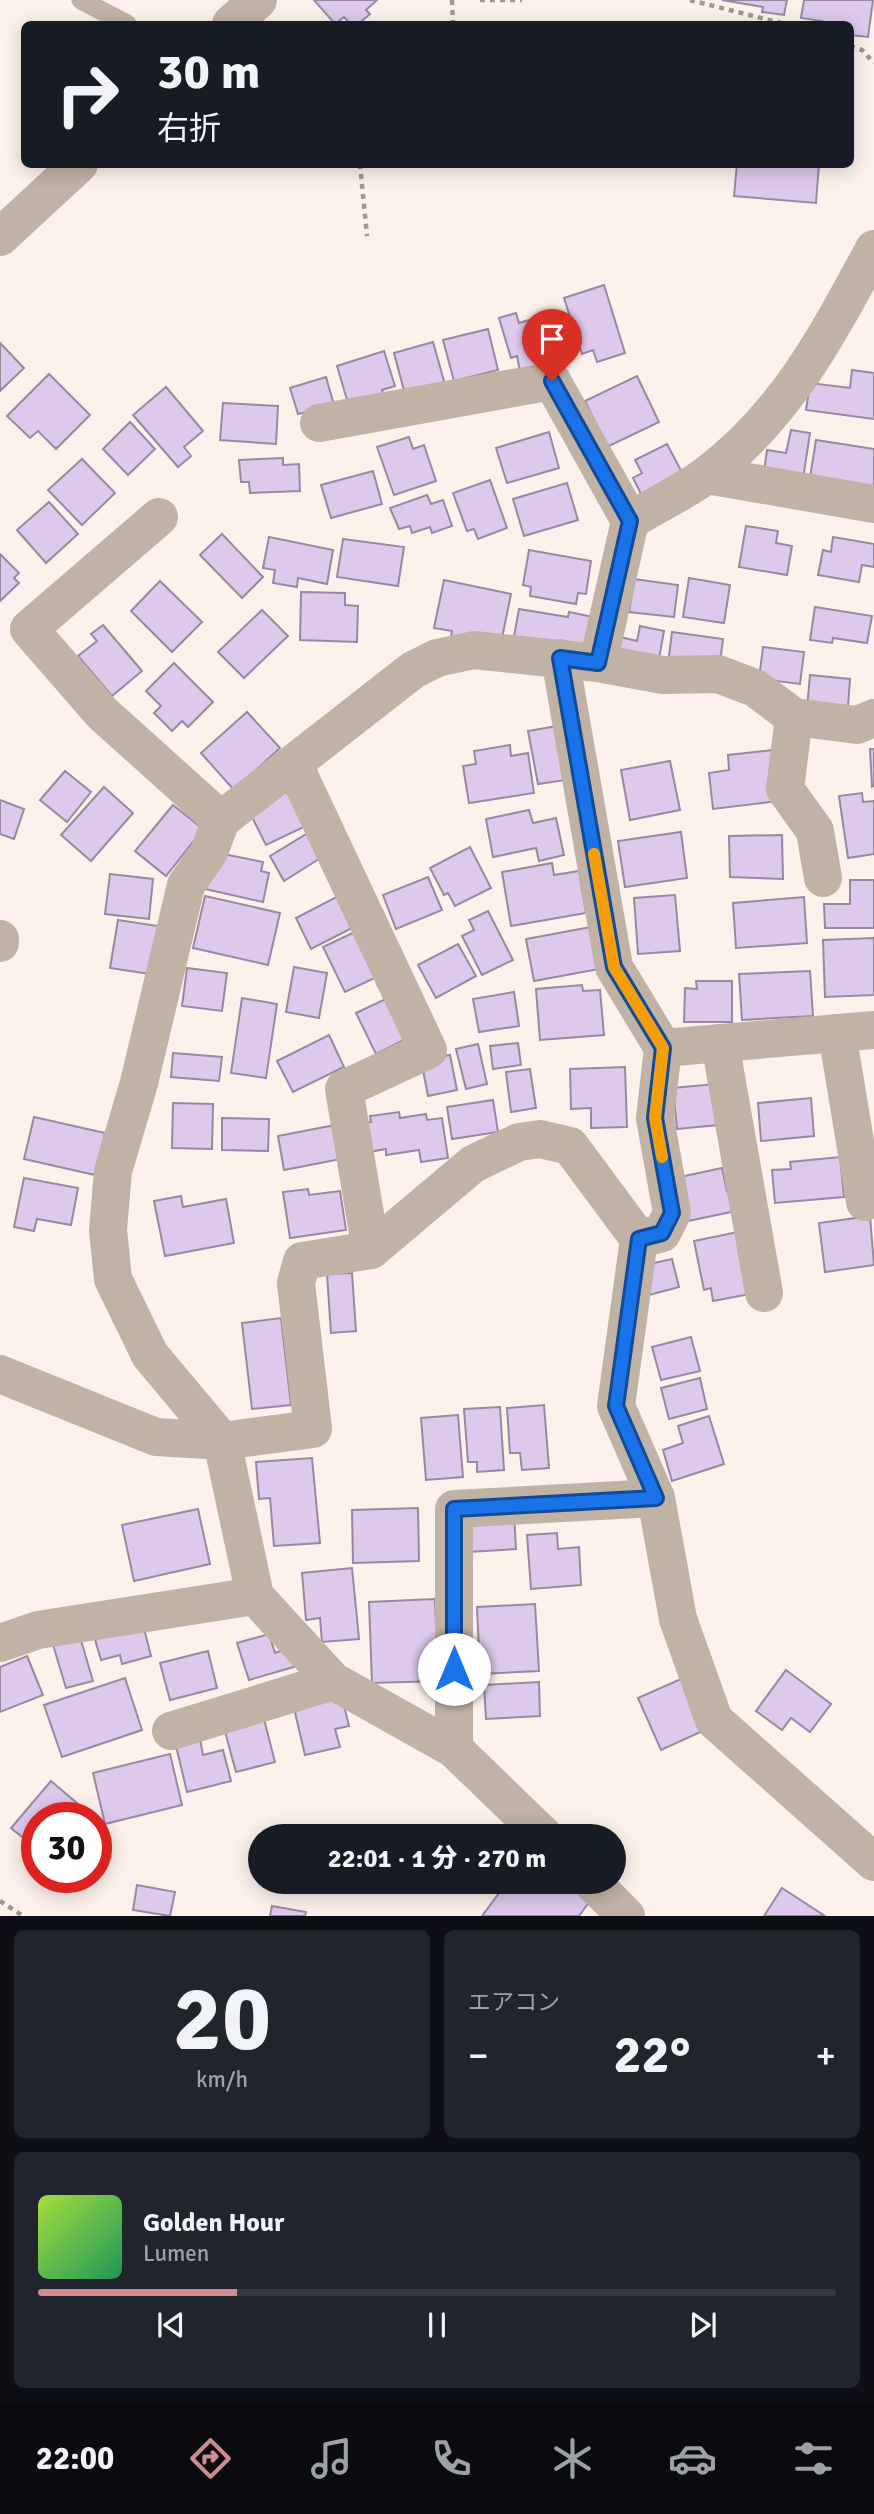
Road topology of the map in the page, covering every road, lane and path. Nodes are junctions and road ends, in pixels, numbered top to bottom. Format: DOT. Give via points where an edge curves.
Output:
graph roads {
  1 [pos="81,0"];
  2 [pos="258,0"];
  3 [pos="452,0"];
  4 [pos="480,0"];
  5 [pos="522,0"];
  6 [pos="690,0"];
  7 [pos="121,21"];
  8 [pos="234,21"];
  9 [pos="453,21"];
  10 [pos="773,21"];
  11 [pos="854,47"];
  12 [pos="874,62"];
  13 [pos="75,168"];
  14 [pos="360,168"];
  15 [pos="367,236"];
  16 [pos="0,237"];
  17 [pos="874,249"];
  18 [pos="319,423"];
  19 [pos="707,475"];
  20 [pos="874,504"];
  21 [pos="159,517"];
  22 [pos="630,521"];
  23 [pos="560,658"];
  24 [pos="598,663"];
  25 [pos="794,717"];
  26 [pos="874,718"];
  27 [pos="294,765"];
  28 [pos="221,820"];
  29 [pos="823,878"];
  30 [pos="874,1030"];
  31 [pos="836,1033"];
  32 [pos="720,1043"];
  33 [pos="663,1048"];
  34 [pos="865,1202"];
  35 [pos="639,1239"];
  36 [pos="371,1250"];
  37 [pos="764,1293"];
  38 [pos="0,1374"];
  39 [pos="222,1441"];
  40 [pos="656,1498"];
  41 [pos="255,1596"];
  42 [pos="0,1643"];
  43 [pos="333,1681"];
  44 [pos="171,1731"];
  45 [pos="454,1749"];
  46 [pos="532,1824"];
  47 [pos="874,1862"];
  48 [pos="604,1894"];
  49 [pos="0,1901"];
  50 [pos="23,1916"];
  51 [pos="626,1916"];
  1 -- 7 [label="lane"];
  2 -- 8 [label="street"];
  3 -- 9 [label="path"];
  4 -- 5 [label="path"];
  6 -- 10 [label="path"];
  11 -- 12 [label="path"];
  13 -- 16 [label="street"];
  14 -- 15 [label="path"];
  17 -- 19 [label="street" via="798,383 756,432"];
  18 -- 22 [label="street" via="552,381"];
  19 -- 20 [label="street"];
  19 -- 22 [label="street"];
  21 -- 28 [label="street" via="29,629 102,713"];
  22 -- 24 [label="street"];
  23 -- 24 [label="street"];
  23 -- 27 [label="street" via="474,650 437,658 413,670"];
  23 -- 33 [label="street" via="614,967"];
  24 -- 25 [label="street" via="663,675 718,674 755,688"];
  25 -- 26 [label="street" via="857,725"];
  25 -- 29 [label="street" via="785,789 815,831"];
  27 -- 28 [label="street"];
  27 -- 36 [label="street" via="428,1050 344,1089"];
  28 -- 39 [label="street" via="209,852 186,885 113,1171 108,1230 113,1279 150,1355"];
  30 -- 31 [label="street"];
  31 -- 32 [label="street"];
  31 -- 34 [label="street"];
  32 -- 33 [label="street"];
  32 -- 37 [label="street"];
  33 -- 35 [label="street" via="655,1118 672,1213 662,1233"];
  35 -- 36 [label="street" via="570,1146 540,1139 519,1142 473,1164"];
  35 -- 40 [label="street" via="616,1406"];
  36 -- 39 [label="street" via="302,1261 296,1283 313,1429"];
  38 -- 39 [label="street" via="156,1437"];
  39 -- 41 [label="street"];
  40 -- 45 [label="street" via="454,1509"];
  40 -- 47 [label="street" via="678,1619 714,1720"];
  41 -- 42 [label="street" via="38,1630"];
  41 -- 43 [label="street"];
  43 -- 44 [label="street"];
  43 -- 45 [label="street"];
  45 -- 46 [label="street"];
  48 -- 51 [label="street"];
  49 -- 50 [label="path"];
}
